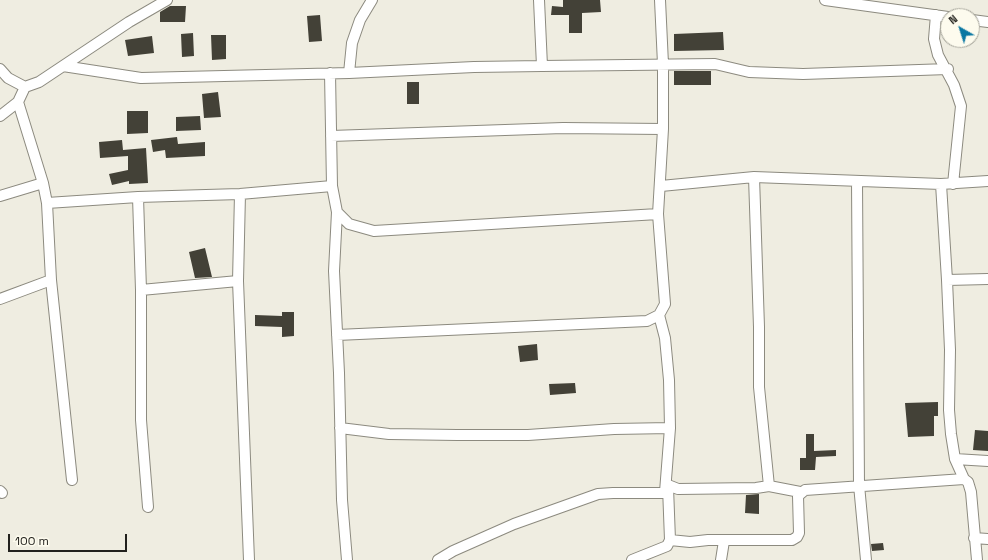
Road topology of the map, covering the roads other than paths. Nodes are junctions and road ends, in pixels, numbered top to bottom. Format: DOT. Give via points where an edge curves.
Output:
graph roads {
  1 [pos="167,0"];
  2 [pos="372,0"];
  3 [pos="539,0"];
  4 [pos="660,0"];
  5 [pos="825,0"];
  6 [pos="936,15"];
  7 [pos="940,16"];
  8 [pos="663,64"];
  9 [pos="63,66"];
  10 [pos="542,66"];
  11 [pos="0,69"];
  12 [pos="948,69"];
  13 [pos="330,73"];
  14 [pos="349,73"];
  15 [pos="25,87"];
  16 [pos="18,102"];
  17 [pos="0,116"];
  18 [pos="663,129"];
  19 [pos="331,136"];
  20 [pos="754,177"];
  21 [pos="857,181"];
  22 [pos="988,181"];
  23 [pos="43,183"];
  24 [pos="941,184"];
  25 [pos="953,184"];
  26 [pos="332,186"];
  27 [pos="661,186"];
  28 [pos="240,194"];
  29 [pos="0,196"];
  30 [pos="138,197"];
  31 [pos="47,203"];
  32 [pos="337,212"];
  33 [pos="658,214"];
  34 [pos="988,279"];
  35 [pos="51,280"];
  36 [pos="947,280"];
  37 [pos="238,281"];
  38 [pos="141,290"];
  39 [pos="0,299"];
  40 [pos="659,315"];
  41 [pos="337,335"];
  42 [pos="340,428"];
  43 [pos="670,428"];
  44 [pos="955,460"];
  45 [pos="988,462"];
  46 [pos="964,479"];
  47 [pos="72,480"];
  48 [pos="859,485"];
  49 [pos="769,486"];
  50 [pos="666,489"];
  51 [pos="800,492"];
  52 [pos="148,507"];
  53 [pos="974,538"];
  54 [pos="988,539"];
  55 [pos="670,540"];
  56 [pos="724,541"];
  57 [pos="248,560"];
  58 [pos="347,560"];
  59 [pos="438,560"];
  60 [pos="632,560"];
  61 [pos="721,560"];
  62 [pos="866,560"];
  63 [pos="976,560"];
  1 -- 9 [label="street"];
  2 -- 14 [label="street" via="360,20 352,43"];
  3 -- 10 [label="street"];
  4 -- 8 [label="street"];
  5 -- 6 [label="street"];
  6 -- 7 [label="street"];
  6 -- 12 [label="street" via="934,39 938,55"];
  8 -- 10 [label="street"];
  8 -- 12 [label="street" via="715,64 749,72 803,74"];
  8 -- 18 [label="street"];
  9 -- 13 [label="street" via="142,78"];
  9 -- 15 [label="street" via="39,82"];
  10 -- 14 [label="street"];
  11 -- 15 [label="street" via="8,78"];
  12 -- 25 [label="street" via="961,106"];
  13 -- 14 [label="street"];
  13 -- 19 [label="street"];
  15 -- 16 [label="street"];
  16 -- 17 [label="street"];
  16 -- 23 [label="street"];
  18 -- 19 [label="street" via="563,128"];
  18 -- 27 [label="street"];
  19 -- 26 [label="street"];
  20 -- 21 [label="street"];
  20 -- 27 [label="street"];
  20 -- 49 [label="street" via="759,387"];
  21 -- 24 [label="street"];
  21 -- 48 [label="street"];
  22 -- 25 [label="street"];
  23 -- 29 [label="street"];
  23 -- 31 [label="street"];
  24 -- 25 [label="street"];
  24 -- 36 [label="street"];
  26 -- 28 [label="street"];
  26 -- 32 [label="street"];
  27 -- 33 [label="street"];
  28 -- 30 [label="street"];
  28 -- 37 [label="street"];
  30 -- 31 [label="street"];
  30 -- 38 [label="street"];
  31 -- 35 [label="street"];
  32 -- 33 [label="street" via="349,224 374,230"];
  32 -- 41 [label="street" via="334,271"];
  33 -- 40 [label="street" via="665,304"];
  34 -- 36 [label="street"];
  35 -- 39 [label="street"];
  35 -- 47 [label="street"];
  36 -- 44 [label="street" via="949,410"];
  37 -- 38 [label="street"];
  37 -- 57 [label="street"];
  38 -- 52 [label="street" via="141,420"];
  40 -- 41 [label="street" via="647,321"];
  40 -- 43 [label="street" via="665,338"];
  41 -- 42 [label="street"];
  42 -- 43 [label="street" via="389,434 457,435 528,435"];
  42 -- 58 [label="street"];
  43 -- 50 [label="street"];
  44 -- 45 [label="street"];
  44 -- 46 [label="street"];
  46 -- 48 [label="street"];
  46 -- 53 [label="street" via="968,482 972,497"];
  48 -- 51 [label="street"];
  48 -- 62 [label="street"];
  49 -- 50 [label="street"];
  49 -- 51 [label="street"];
  50 -- 55 [label="street"];
  50 -- 59 [label="street" via="598,494 514,524"];
  51 -- 56 [label="street" via="797,538"];
  53 -- 54 [label="street"];
  53 -- 63 [label="street"];
  55 -- 56 [label="street"];
  55 -- 60 [label="street" via="667,546"];
  56 -- 61 [label="street"];
}
